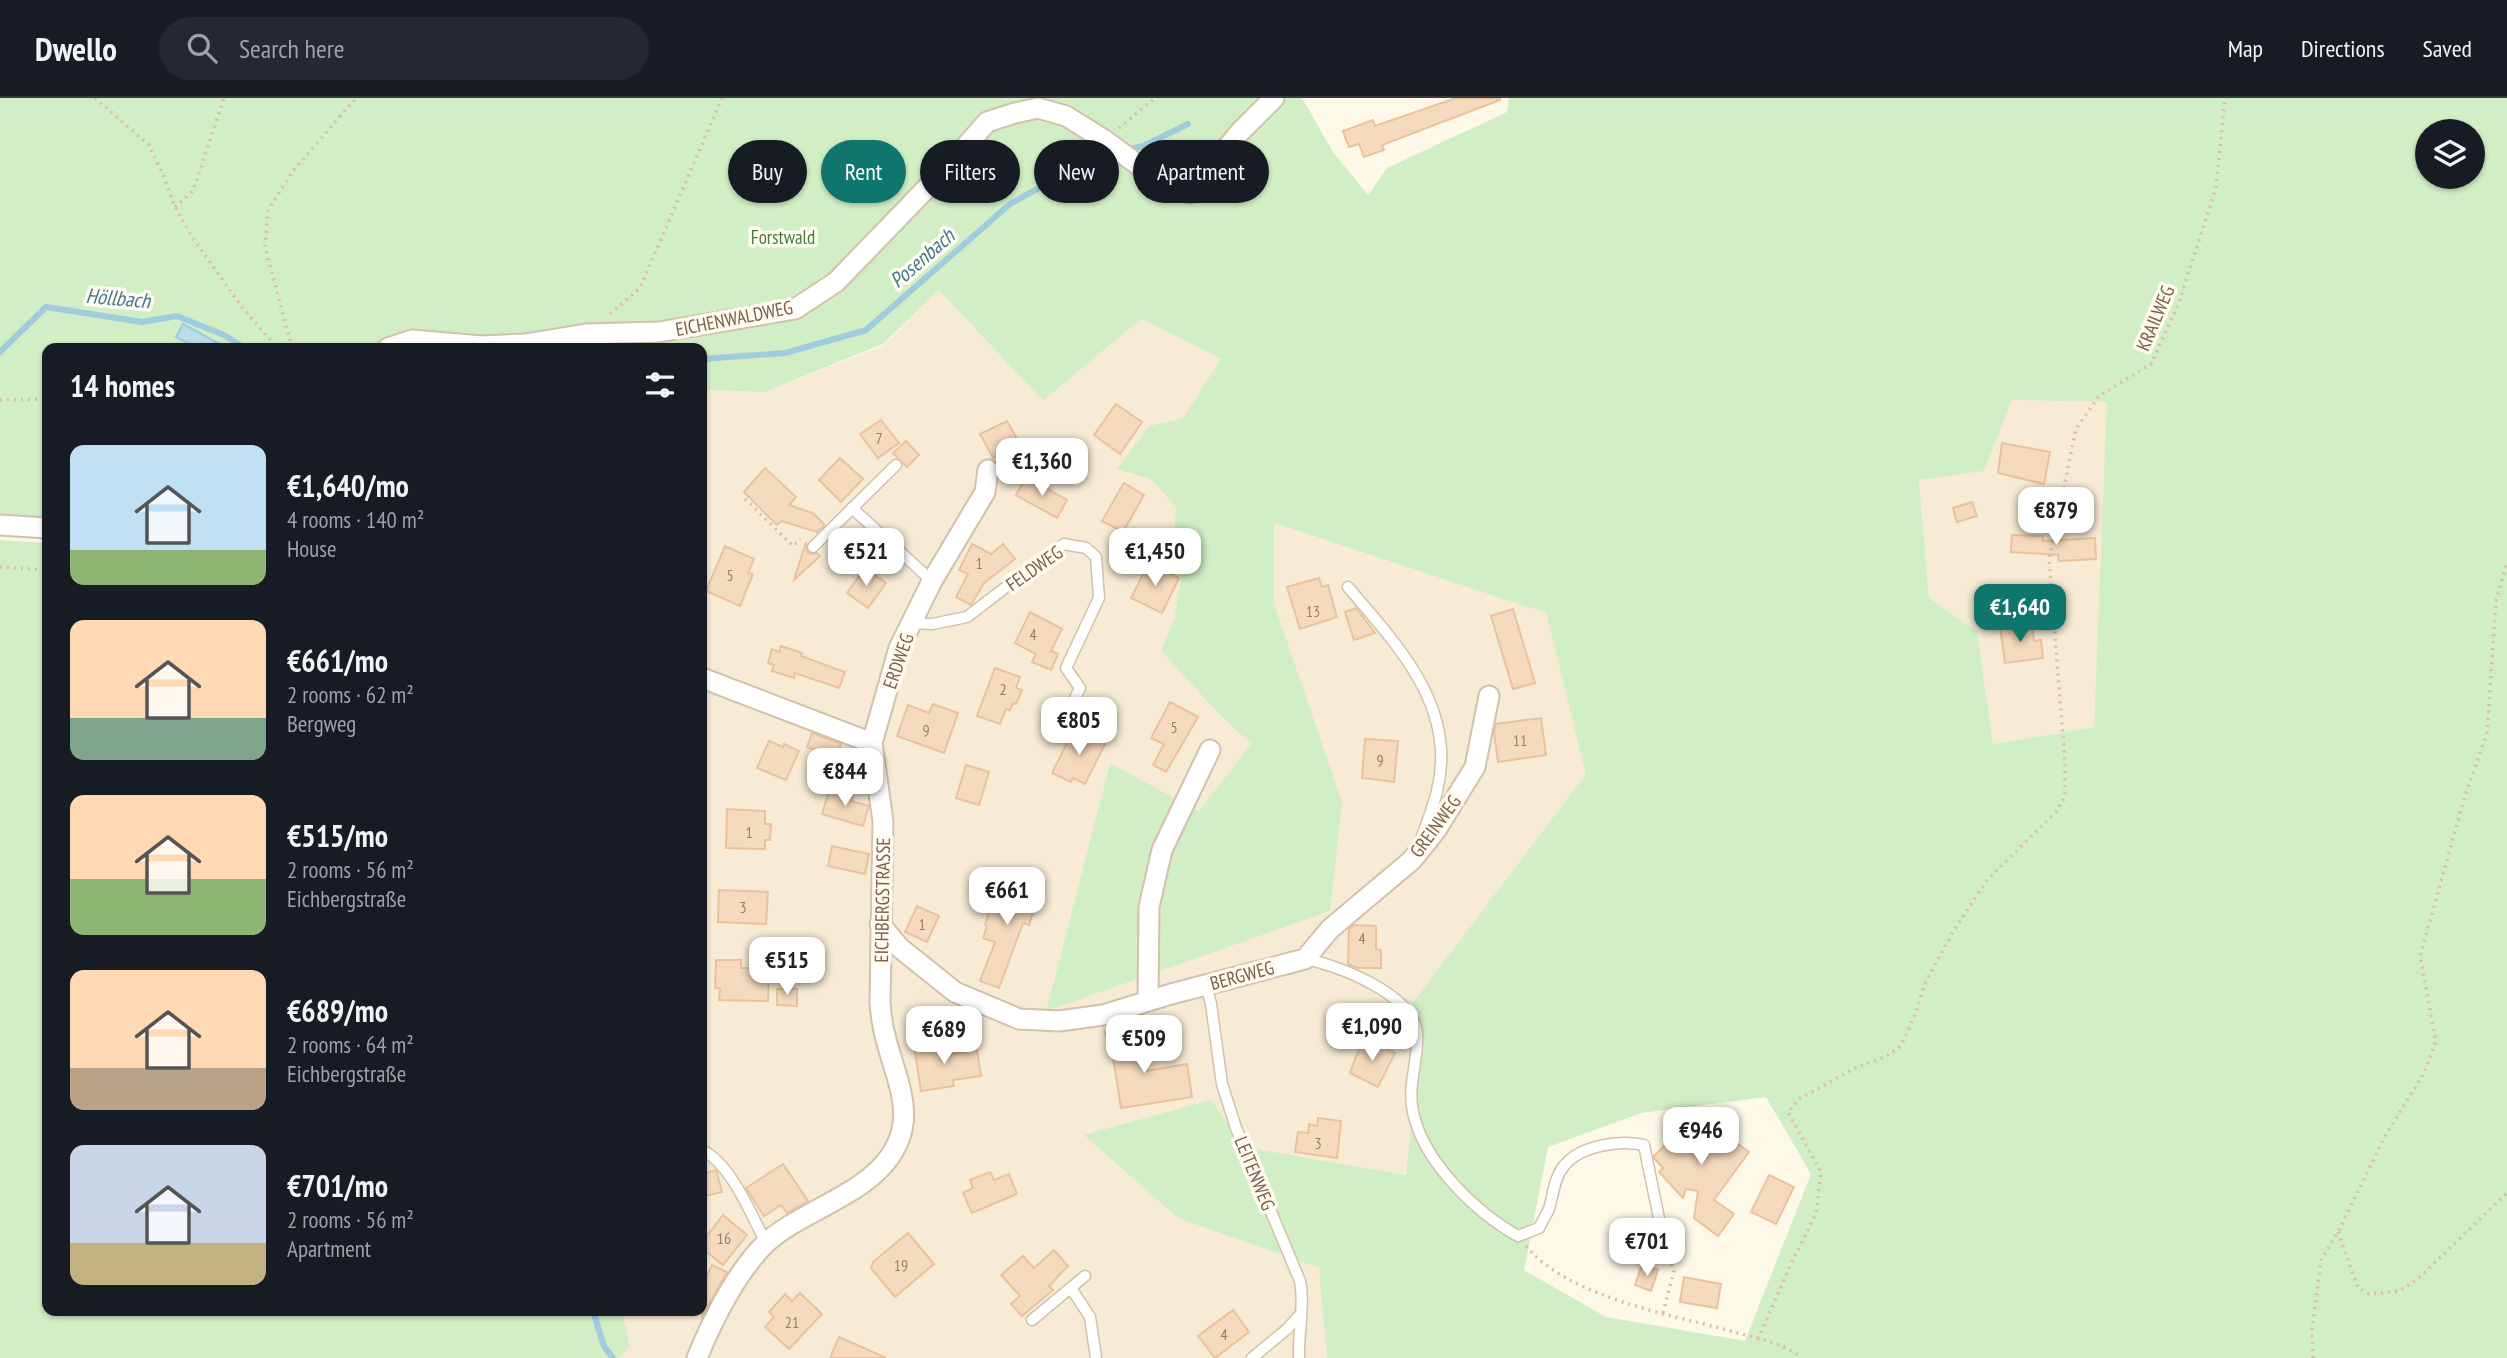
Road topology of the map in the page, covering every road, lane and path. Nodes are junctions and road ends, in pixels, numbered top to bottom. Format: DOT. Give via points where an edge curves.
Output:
graph roads {
  1 [pos="95,98"];
  2 [pos="225,98"];
  3 [pos="356,98"];
  4 [pos="722,98"];
  5 [pos="1155,98"];
  6 [pos="1274,98"];
  7 [pos="2225,98"];
  8 [pos="1103,140"];
  9 [pos="1113,140"];
  10 [pos="1119,152"];
  11 [pos="175,207"];
  12 [pos="586,334"];
  13 [pos="274,343"];
  14 [pos="291,343"];
  15 [pos="403,343"];
  16 [pos="460,343"];
  17 [pos="530,343"];
  18 [pos="42,398"];
  19 [pos="0,400"];
  20 [pos="895,465"];
  21 [pos="988,470"];
  22 [pos="745,499"];
  23 [pos="852,508"];
  24 [pos="0,525"];
  25 [pos="42,528"];
  26 [pos="793,546"];
  27 [pos="813,547"];
  28 [pos="2507,561"];
  29 [pos="0,567"];
  30 [pos="42,570"];
  31 [pos="932,582"];
  32 [pos="1348,587"];
  33 [pos="911,623"];
  34 [pos="707,680"];
  35 [pos="1489,696"];
  36 [pos="1058,733"];
  37 [pos="872,743"];
  38 [pos="1210,750"];
  39 [pos="1416,855"];
  40 [pos="880,923"];
  41 [pos="1305,959"];
  42 [pos="1206,985"];
  43 [pos="1148,1001"];
  44 [pos="707,1152"];
  45 [pos="2507,1192"];
  46 [pos="2338,1232"];
  47 [pos="1662,1233"];
  48 [pos="1518,1236"];
  49 [pos="766,1243"];
  50 [pos="1085,1276"];
  51 [pos="1071,1288"];
  52 [pos="1663,1313"];
  53 [pos="1300,1315"];
  54 [pos="1032,1320"];
  55 [pos="1758,1339"];
  56 [pos="697,1358"];
  57 [pos="1097,1358"];
  58 [pos="1252,1358"];
  59 [pos="1299,1358"];
  60 [pos="1801,1358"];
  61 [pos="2313,1358"];
  1 -- 11 [label="path" via="149,145"];
  2 -- 11 [label="path" via="193,191"];
  3 -- 14 [label="path" via="293,171 268,210 265,247"];
  4 -- 12 [label="path" via="640,288"];
  5 -- 9 [label="path"];
  6 -- 10 [label="street, EICHENWALDWEG" via="1189,193 1164,184"];
  7 -- 55 [label="path, KRAILWEG" via="2216,188 2173,317 2151,364 2099,396 2076,429 2049,559 2065,797 2056,812 1987,880 1925,982 1901,1046 1799,1099 1788,1112 1821,1172 1816,1214"];
  8 -- 12 [label="street, EICHENWALDWEG" via="1066,116 1038,108 987,122 836,282 795,309 659,332"];
  11 -- 13 [label="path" via="244,310"];
  12 -- 17 [label="street, EICHENWALDWEG"];
  15 -- 16 [label="street, EICHENWALDWEG"];
  18 -- 19 [label="path"];
  20 -- 23 [label="lane"];
  21 -- 31 [label="street, ERDWEG" via="985,492"];
  22 -- 26 [label="path"];
  23 -- 27 [label="lane"];
  23 -- 31 [label="lane"];
  24 -- 25 [label="street"];
  28 -- 46 [label="path" via="2496,601 2487,733 2420,956 2436,1041 2424,1073 2384,1138"];
  29 -- 30 [label="path"];
  31 -- 33 [label="street, ERDWEG"];
  32 -- 39 [label="lane" via="1414,668 1436,722 1439,777"];
  33 -- 36 [label="lane, FELDWEG" via="967,617 1064,544 1086,548 1096,557 1099,598 1066,668 1080,688"];
  33 -- 37 [label="street, ERDWEG" via="899,648"];
  34 -- 37 [label="street"];
  35 -- 39 [label="street, GREINWEG" via="1475,767"];
  37 -- 40 [label="street, EICHBERGSTRASSE" via="883,821"];
  38 -- 43 [label="street" via="1159,862 1149,907"];
  39 -- 41 [label="street, GREINWEG" via="1330,929"];
  40 -- 43 [label="street, BERGWEG" via="900,948 955,992 1019,1019 1059,1021 1103,1015"];
  40 -- 49 [label="street, EICHBERGSTRASSE" via="880,1003 904,1107 899,1143 881,1166 844,1195"];
  41 -- 42 [label="street, BERGWEG"];
  41 -- 48 [label="lane" via="1357,976 1400,1003 1413,1019 1417,1032 1410,1095 1422,1137 1452,1182 1500,1226"];
  42 -- 43 [label="street, BERGWEG"];
  42 -- 53 [label="lane, LEITENWEG" via="1222,1084 1300,1281"];
  44 -- 49 [label="lane" via="736,1186"];
  45 -- 46 [label="path" via="2419,1278 2399,1291 2369,1294 2358,1288"];
  46 -- 61 [label="path" via="2321,1260"];
  47 -- 48 [label="lane" via="1644,1145 1629,1142 1602,1146 1563,1167 1539,1228"];
  47 -- 52 [label="path" via="1674,1271"];
  48 -- 52 [label="path" via="1538,1261 1593,1292"];
  49 -- 56 [label="street, EICHBERGSTRASSE" via="723,1304"];
  50 -- 51 [label="lane"];
  51 -- 54 [label="lane"];
  51 -- 57 [label="lane" via="1090,1317"];
  52 -- 55 [label="path"];
  53 -- 58 [label="lane"];
  53 -- 59 [label="lane, LEITENWEG"];
  55 -- 60 [label="path" via="1792,1350"];
}
